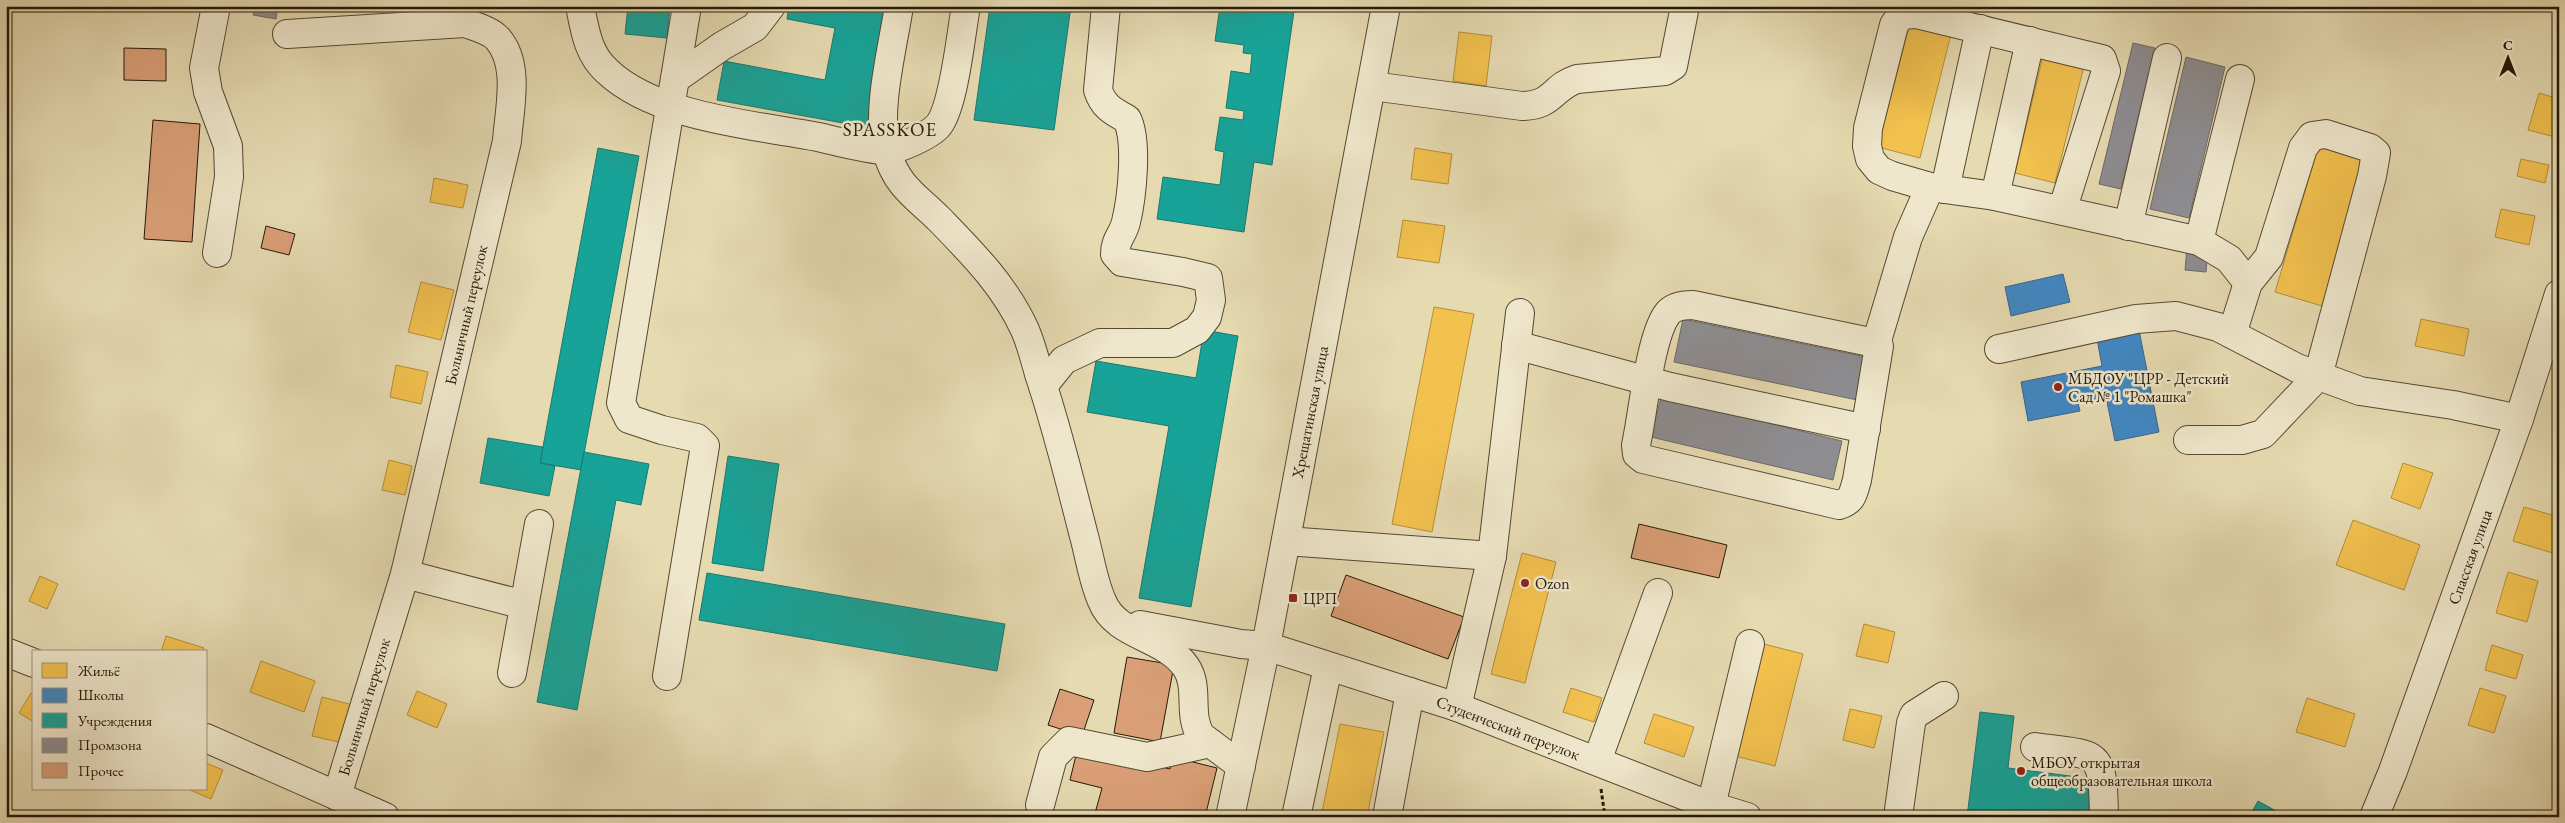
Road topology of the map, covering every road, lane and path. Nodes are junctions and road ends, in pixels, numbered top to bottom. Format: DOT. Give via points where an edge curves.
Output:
graph roads {
  1 [pos="216,6"];
  2 [pos="580,6"];
  3 [pos="688,6"];
  4 [pos="771,6"];
  5 [pos="899,6"];
  6 [pos="966,6"];
  7 [pos="1106,6"];
  8 [pos="1386,6"];
  9 [pos="1685,6"];
  10 [pos="1980,29"];
  11 [pos="288,34"];
  12 [pos="2030,41"];
  13 [pos="2167,58"];
  14 [pos="675,79"];
  15 [pos="2240,79"];
  16 [pos="1372,86"];
  17 [pos="671,106"];
  18 [pos="886,150"];
  19 [pos="1938,188"];
  20 [pos="1995,196"];
  21 [pos="2062,211"];
  22 [pos="2128,226"];
  23 [pos="2199,241"];
  24 [pos="217,253"];
  25 [pos="2248,283"];
  26 [pos="2559,294"];
  27 [pos="1520,313"];
  28 [pos="2232,334"];
  29 [pos="1876,344"];
  30 [pos="1516,345"];
  31 [pos="1999,348"];
  32 [pos="2549,359"];
  33 [pos="2318,376"];
  34 [pos="1648,380"];
  35 [pos="1043,386"];
  36 [pos="2519,419"];
  37 [pos="1866,429"];
  38 [pos="2188,440"];
  39 [pos="539,524"];
  40 [pos="1286,541"];
  41 [pos="1492,556"];
  42 [pos="405,574"];
  43 [pos="1658,593"];
  44 [pos="524,605"];
  45 [pos="1113,620"];
  46 [pos="1750,644"];
  47 [pos="1266,646"];
  48 [pos="6,652"];
  49 [pos="32,663"];
  50 [pos="1328,667"];
  51 [pos="512,673"];
  52 [pos="667,676"];
  53 [pos="1410,692"];
  54 [pos="1944,696"];
  55 [pos="1457,707"];
  56 [pos="208,739"];
  57 [pos="1210,743"];
  58 [pos="2035,747"];
  59 [pos="1597,761"];
  60 [pos="1241,766"];
  61 [pos="337,796"];
  62 [pos="1040,805"];
  63 [pos="1711,806"];
  64 [pos="385,817"];
  65 [pos="1230,817"];
  66 [pos="1296,817"];
  67 [pos="1387,817"];
  68 [pos="1747,817"];
  69 [pos="1898,817"];
  70 [pos="2104,817"];
  71 [pos="2374,817"];
  1 -- 24 [label="street" via="204,68 208,92 228,146 229,178"];
  2 -- 17 [label="street" via="588,45 596,61 622,84"];
  3 -- 14 [label="street"];
  4 -- 14 [label="street" via="755,27"];
  5 -- 18 [label="street" via="883,110"];
  6 -- 18 [label="street" via="949,102 938,126 924,136"];
  7 -- 35 [label="street" via="1098,90 1109,109 1127,119 1134,139 1126,224 1115,242 1114,254 1122,262 1208,278 1211,300 1207,317 1197,330 1181,339 1173,343 1100,343 1064,360"];
  8 -- 16 [label="street, Хрещатинская улица"];
  9 -- 16 [label="street" via="1673,66 1665,71 1577,79 1567,82 1537,106"];
  10 -- 12 [label="street"];
  10 -- 19 [label="street"];
  10 -- 19 [label="street" via="1916,14 1901,15 1894,25 1866,146 1870,159 1879,170"];
  11 -- 42 [label="street, Больничный переулок" via="465,24 497,38 508,56 511,76 507,141"];
  12 -- 20 [label="street"];
  12 -- 21 [label="street" via="2095,56 2106,65"];
  13 -- 22 [label="street"];
  14 -- 17 [label="street"];
  15 -- 23 [label="street"];
  16 -- 40 [label="street, Хрещатинская улица"];
  17 -- 18 [label="street" via="696,114"];
  17 -- 52 [label="street" via="621,403 629,419 697,438 705,446"];
  18 -- 35 [label="street" via="899,182 995,277 1025,330"];
  19 -- 20 [label="street"];
  19 -- 29 [label="street" via="1908,237"];
  20 -- 21 [label="street"];
  21 -- 22 [label="street"];
  22 -- 23 [label="street"];
  23 -- 25 [label="street" via="2229,259"];
  25 -- 28 [label="street"];
  25 -- 33 [label="street" via="2269,257 2302,148 2312,136 2326,134 2370,148 2376,153"];
  26 -- 32 [label="street, Спасская улица"];
  27 -- 30 [label="street"];
  28 -- 31 [label="street" via="2176,316 2156,317"];
  28 -- 33 [label="street"];
  29 -- 34 [label="street" via="1693,305 1679,306 1669,311 1660,326"];
  29 -- 37 [label="street" via="1880,346 1880,356"];
  30 -- 34 [label="street"];
  30 -- 41 [label="street"];
  32 -- 36 [label="street, Спасская улица"];
  33 -- 36 [label="street" via="2360,391"];
  33 -- 38 [label="street" via="2263,434 2242,440"];
  34 -- 37 [label="street"];
  34 -- 37 [label="street" via="1636,445 1636,454 1643,459 1839,505 1852,499"];
  35 -- 45 [label="street" via="1102,601"];
  36 -- 71 [label="street, Спасская улица" via="2394,772"];
  39 -- 44 [label="street"];
  40 -- 41 [label="street"];
  40 -- 47 [label="street, Хрещатинская улица"];
  41 -- 55 [label="street"];
  42 -- 44 [label="street"];
  42 -- 61 [label="street, Больничный переулок"];
  43 -- 59 [label="street"];
  44 -- 51 [label="street"];
  45 -- 47 [label="street, Студенческий переулок"];
  45 -- 57 [label="street" via="1162,646 1186,668 1193,687 1194,722 1200,736"];
  46 -- 63 [label="street"];
  47 -- 50 [label="street, Студенческий переулок"];
  47 -- 60 [label="street, Хрещатинская улица"];
  48 -- 49 [label="street"];
  50 -- 53 [label="street, Студенческий переулок"];
  50 -- 66 [label="street"];
  53 -- 55 [label="street, Студенческий переулок"];
  53 -- 67 [label="street"];
  54 -- 69 [label="street" via="1914,715"];
  55 -- 59 [label="street, Студенческий переулок"];
  56 -- 61 [label="street"];
  57 -- 60 [label="street"];
  57 -- 62 [label="street" via="1147,757 1069,741 1053,757"];
  58 -- 70 [label="street" via="2087,754 2096,760 2103,779"];
  59 -- 63 [label="street, Студенческий переулок"];
  60 -- 65 [label="street, Хрещатинская улица"];
  61 -- 64 [label="street"];
  63 -- 68 [label="street, Студенческий переулок"];
}
